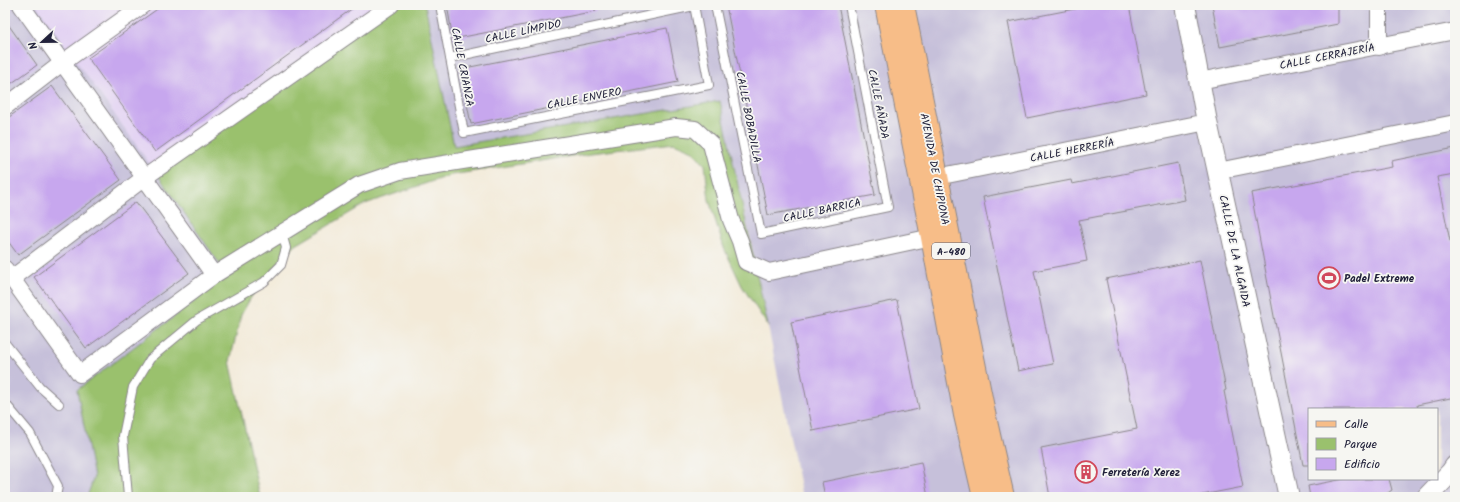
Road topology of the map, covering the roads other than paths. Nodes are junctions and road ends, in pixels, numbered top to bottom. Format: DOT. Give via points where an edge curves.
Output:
graph roads {
  1 [pos="21,5"];
  2 [pos="143,5"];
  3 [pos="391,5"];
  4 [pos="440,5"];
  5 [pos="715,5"];
  6 [pos="849,5"];
  7 [pos="886,5"];
  8 [pos="903,5"];
  9 [pos="1185,5"];
  10 [pos="1379,5"];
  11 [pos="694,6"];
  12 [pos="1455,31"];
  13 [pos="1379,47"];
  14 [pos="450,58"];
  15 [pos="62,63"];
  16 [pos="1199,81"];
  17 [pos="5,107"];
  18 [pos="1207,122"];
  19 [pos="1455,123"];
  20 [pos="464,133"];
  21 [pos="1218,171"];
  22 [pos="937,177"];
  23 [pos="144,178"];
  24 [pos="888,207"];
  25 [pos="282,233"];
  26 [pos="761,234"];
  27 [pos="932,237"];
  28 [pos="9,274"];
  29 [pos="214,275"];
  30 [pos="5,343"];
  31 [pos="5,403"];
  32 [pos="59,404"];
  33 [pos="1455,466"];
  34 [pos="56,497"];
  35 [pos="128,497"];
  36 [pos="984,497"];
  37 [pos="1003,497"];
  38 [pos="1289,497"];
  39 [pos="1427,497"];
  1 -- 15 [label="street"];
  2 -- 15 [label="street"];
  3 -- 23 [label="street"];
  4 -- 14 [label="lane, CALLE CRIANZA"];
  5 -- 26 [label="lane, CALLE BOBADILLA"];
  6 -- 24 [label="lane, CALLE AÑADA"];
  7 -- 27 [label="main road, AVENIDA DE CHIPIONA / A-480"];
  8 -- 22 [label="main road, AVENIDA DE CHIPIONA / A-480"];
  9 -- 16 [label="street, CALLE DE LA ALGAIDA"];
  10 -- 13 [label="street"];
  11 -- 14 [label="lane, CALLE LÍMPIDO"];
  11 -- 20 [label="lane, CALLE ENVERO" via="709,85"];
  12 -- 13 [label="street, CALLE CERRAJERÍA"];
  13 -- 16 [label="street, CALLE CERRAJERÍA"];
  14 -- 20 [label="lane, CALLE CRIANZA"];
  15 -- 17 [label="street"];
  15 -- 23 [label="street"];
  16 -- 18 [label="street, CALLE DE LA ALGAIDA"];
  18 -- 21 [label="street, CALLE DE LA ALGAIDA"];
  18 -- 22 [label="street, CALLE HERRERÍA"];
  19 -- 21 [label="street"];
  21 -- 38 [label="street, CALLE DE LA ALGAIDA"];
  22 -- 37 [label="main road, AVENIDA DE CHIPIONA / A-480"];
  23 -- 28 [label="street"];
  23 -- 29 [label="street"];
  24 -- 26 [label="lane, CALLE BARRICA"];
  25 -- 27 [label="street" via="359,185 400,171 676,127 695,129 711,144 731,220 746,262 769,272"];
  25 -- 29 [label="street"];
  25 -- 35 [label="lane" via="286,248 281,265 264,282 197,320 150,360 133,387 123,436"];
  27 -- 36 [label="main road, AVENIDA DE CHIPIONA / A-480" via="965,415"];
  28 -- 29 [label="street" via="80,374"];
  30 -- 32 [label="lane" via="40,387"];
  31 -- 34 [label="lane" via="30,433 58,486"];
  33 -- 39 [label="street"];
}
